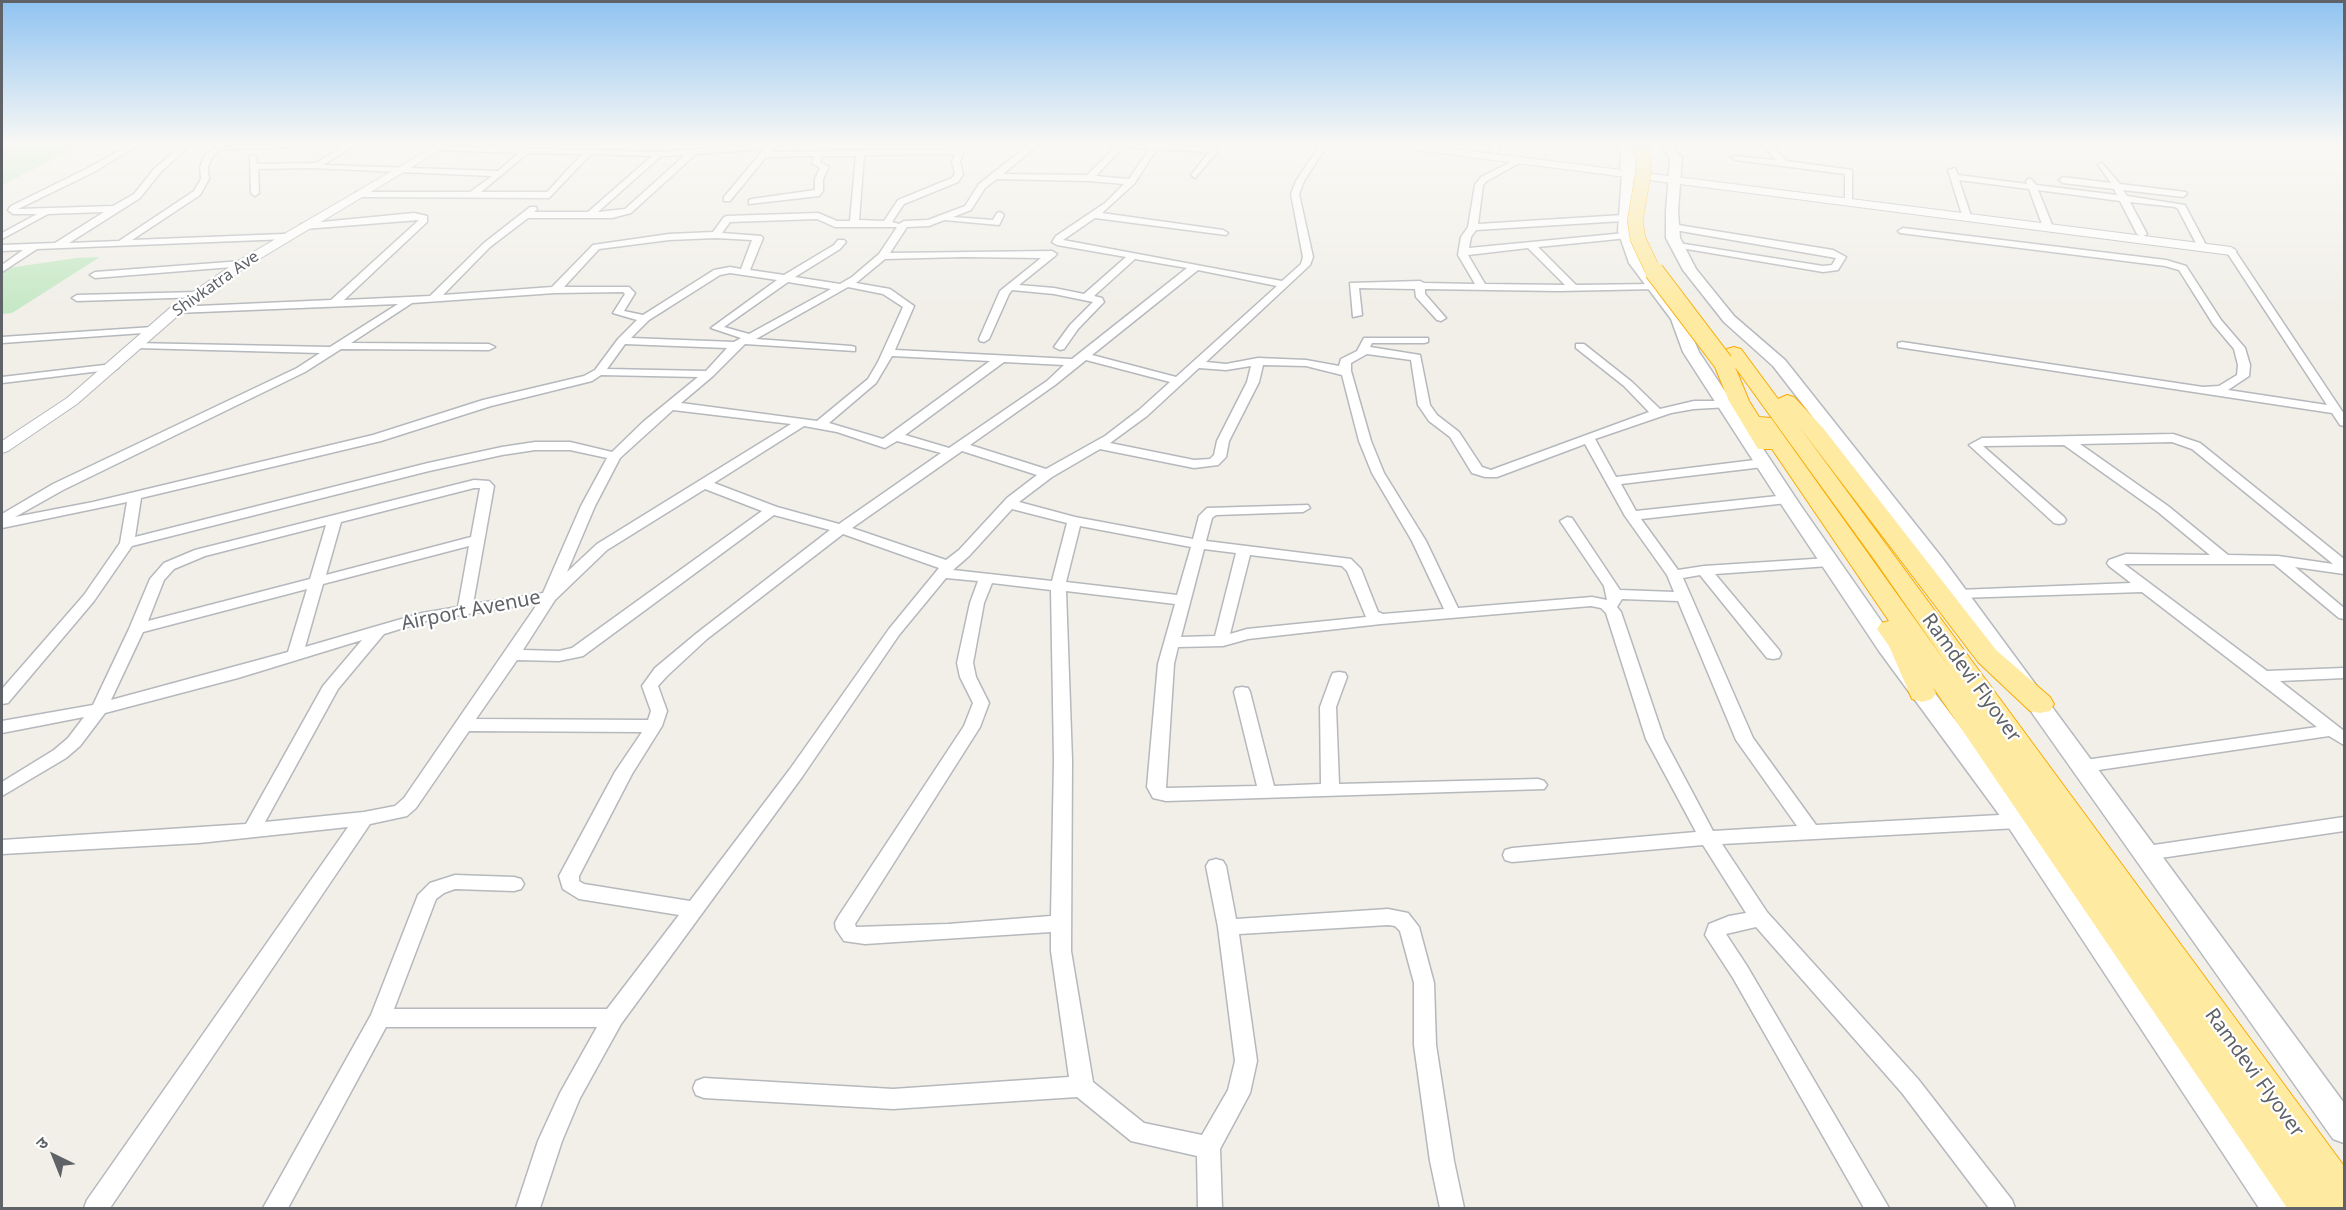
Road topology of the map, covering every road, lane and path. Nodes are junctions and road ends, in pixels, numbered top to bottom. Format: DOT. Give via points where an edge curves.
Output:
graph roads {
  1 [pos="32,199"];
  2 [pos="131,199"];
  3 [pos="187,199"];
  4 [pos="350,199"];
  5 [pos="544,199"];
  6 [pos="607,199"];
  7 [pos="640,199"];
  8 [pos="773,199"];
  9 [pos="856,199"];
  10 [pos="907,199"];
  11 [pos="973,199"];
  12 [pos="1111,199"];
  13 [pos="1296,199"];
  14 [pos="1477,199"];
  15 [pos="1625,199"];
  16 [pos="1639,199"];
  17 [pos="1654,199"];
  18 [pos="1673,199"];
  19 [pos="1845,199"];
  20 [pos="1961,199"];
  21 [pos="2038,199"];
  22 [pos="2123,199"];
  23 [pos="2132,199"];
  24 [pos="1849,200"];
  25 [pos="753,202"];
  26 [pos="115,209"];
  27 [pos="49,211"];
  28 [pos="591,214"];
  29 [pos="1965,214"];
  30 [pos="525,215"];
  31 [pos="1094,215"];
  32 [pos="945,218"];
  33 [pos="1623,218"];
  34 [pos="859,224"];
  35 [pos="904,224"];
  36 [pos="2047,224"];
  37 [pos="886,225"];
  38 [pos="304,226"];
  39 [pos="1473,227"];
  40 [pos="1903,231"];
  41 [pos="1223,233"];
  42 [pos="998,234"];
  43 [pos="2142,234"];
  44 [pos="716,235"];
  45 [pos="1674,235"];
  46 [pos="2,236"];
  47 [pos="1625,236"];
  48 [pos="284,237"];
  49 [pos="841,242"];
  50 [pos="120,244"];
  51 [pos="2201,244"];
  52 [pos="1064,245"];
  53 [pos="1531,245"];
  54 [pos="57,246"];
  55 [pos="35,247"];
  56 [pos="2,248"];
  57 [pos="2228,248"];
  58 [pos="1464,251"];
  59 [pos="1050,255"];
  60 [pos="884,256"];
  61 [pos="1133,256"];
  62 [pos="242,264"];
  63 [pos="1194,266"];
  64 [pos="2,269"];
  65 [pos="744,273"];
  66 [pos="95,275"];
  67 [pos="788,280"];
  68 [pos="1284,284"];
  69 [pos="1420,284"];
  70 [pos="844,286"];
  71 [pos="1010,287"];
  72 [pos="1482,287"];
  73 [pos="1654,287"];
  74 [pos="1574,288"];
  75 [pos="555,290"];
  76 [pos="199,295"];
  77 [pos="1087,297"];
  78 [pos="77,298"];
  79 [pos="433,299"];
  80 [pos="410,300"];
  81 [pos="333,304"];
  82 [pos="176,310"];
  83 [pos="1357,315"];
  84 [pos="645,318"];
  85 [pos="1441,318"];
  86 [pos="153,330"];
  87 [pos="984,339"];
  88 [pos="2,340"];
  89 [pos="1424,340"];
  90 [pos="622,341"];
  91 [pos="743,341"];
  92 [pos="137,345"];
  93 [pos="1902,345"];
  94 [pos="1580,346"];
  95 [pos="489,347"];
  96 [pos="1060,347"];
  97 [pos="336,348"];
  98 [pos="851,349"];
  99 [pos="1364,350"];
  100 [pos="889,353"];
  101 [pos="1002,358"];
  102 [pos="1729,358"];
  103 [pos="1079,359"];
  104 [pos="1258,361"];
  105 [pos="1197,364"];
  106 [pos="112,367"];
  107 [pos="1345,371"];
  108 [pos="599,372"];
  109 [pos="709,374"];
  110 [pos="2,380"];
  111 [pos="1179,381"];
  112 [pos="2212,391"];
  113 [pos="1725,404"];
  114 [pos="672,406"];
  115 [pos="2336,410"];
  116 [pos="1657,413"];
  117 [pos="2344,422"];
  118 [pos="801,423"];
  119 [pos="819,425"];
  120 [pos="897,437"];
  121 [pos="1588,438"];
  122 [pos="2067,441"];
  123 [pos="1099,446"];
  124 [pos="2,448"];
  125 [pos="954,449"];
  126 [pos="615,456"];
  127 [pos="1763,464"];
  128 [pos="1047,474"];
  129 [pos="1613,481"];
  130 [pos="705,484"];
  131 [pos="135,495"];
  132 [pos="1787,499"];
  133 [pos="1009,504"];
  134 [pos="1303,508"];
  135 [pos="772,510"];
  136 [pos="1632,516"];
  137 [pos="2,519"];
  138 [pos="335,519"];
  139 [pos="2059,520"];
  140 [pos="1074,521"];
  141 [pos="1567,521"];
  142 [pos="2,524"];
  143 [pos="841,530"];
  144 [pos="478,539"];
  145 [pos="127,543"];
  146 [pos="1196,544"];
  147 [pos="1244,550"];
  148 [pos="2223,558"];
  149 [pos="2278,560"];
  150 [pos="1829,562"];
  151 [pos="2344,568"];
  152 [pos="945,569"];
  153 [pos="1704,570"];
  154 [pos="1674,575"];
  155 [pos="987,578"];
  156 [pos="317,580"];
  157 [pos="1058,585"];
  158 [pos="2145,588"];
  159 [pos="1959,594"];
  160 [pos="549,597"];
  161 [pos="1684,597"];
  162 [pos="1182,600"];
  163 [pos="1612,601"];
  164 [pos="465,609"];
  165 [pos="1454,613"];
  166 [pos="2344,615"];
  167 [pos="1381,619"];
  168 [pos="136,629"];
  169 [pos="380,629"];
  170 [pos="1223,641"];
  171 [pos="1171,642"];
  172 [pos="1773,654"];
  173 [pos="512,655"];
  174 [pos="295,656"];
  175 [pos="2344,673"];
  176 [pos="2264,676"];
  177 [pos="1339,677"];
  178 [pos="1242,692"];
  179 [pos="1922,693"];
  180 [pos="2,699"];
  181 [pos="2040,704"];
  182 [pos="99,709"];
  183 [pos="464,725"];
  184 [pos="654,726"];
  185 [pos="2,727"];
  186 [pos="2339,735"];
  187 [pos="2085,766"];
  188 [pos="1538,785"];
  189 [pos="2,790"];
  190 [pos="1330,791"];
  191 [pos="1267,792"];
  192 [pos="364,819"];
  193 [pos="2018,821"];
  194 [pos="2344,824"];
  195 [pos="252,830"];
  196 [pos="1811,832"];
  197 [pos="1708,838"];
  198 [pos="2,847"];
  199 [pos="2147,853"];
  200 [pos="1512,855"];
  201 [pos="1216,866"];
  202 [pos="514,884"];
  203 [pos="693,909"];
  204 [pos="1760,918"];
  205 [pos="1061,923"];
  206 [pos="1228,927"];
  207 [pos="380,1018"];
  208 [pos="613,1018"];
  209 [pos="1082,1086"];
  210 [pos="704,1088"];
  211 [pos="2340,1115"];
  212 [pos="1208,1147"];
  213 [pos="2344,1199"];
  214 [pos="96,1209"];
  215 [pos="275,1209"];
  216 [pos="528,1209"];
  217 [pos="1210,1209"];
  218 [pos="1452,1209"];
  219 [pos="1877,1209"];
  220 [pos="2003,1209"];
  221 [pos="2278,1209"];
  222 [pos="2311,1209"];
  1 -- 27 [label="street" via="12,210"];
  2 -- 26 [label="street"];
  3 -- 50 [label="street"];
  4 -- 38 [label="street, Shivkatra Ave"];
  5 -- 30 [label="street"];
  6 -- 28 [label="street"];
  7 -- 28 [label="street" via="628,211"];
  8 -- 25 [label="street"];
  9 -- 34 [label="street" via="854,222"];
  10 -- 37 [label="street" via="901,202"];
  11 -- 32 [label="street" via="968,208"];
  12 -- 31 [label="street"];
  13 -- 68 [label="street" via="1308,257 1305,265"];
  14 -- 39 [label="street"];
  15 -- 33 [label="main road"];
  16 -- 102 [label="highway, Ramdevi Flyover, bridge" via="1635,221 1638,239 1656,276"];
  17 -- 102 [label="highway, Ramdevi Flyover" via="1652,222 1660,256"];
  18 -- 45 [label="main road"];
  19 -- 24 [label="street"];
  20 -- 29 [label="street"];
  21 -- 36 [label="street"];
  22 -- 43 [label="street"];
  23 -- 51 [label="street" via="2182,207"];
  24 -- 29 [label="street"];
  26 -- 27 [label="street"];
  26 -- 54 [label="street"];
  27 -- 46 [label="street"];
  28 -- 30 [label="street"];
  29 -- 36 [label="street"];
  30 -- 79 [label="street" via="487,245"];
  31 -- 41 [label="street"];
  31 -- 52 [label="street" via="1057,240"];
  32 -- 35 [label="street"];
  32 -- 42 [label="street" via="998,219"];
  33 -- 39 [label="street"];
  33 -- 47 [label="main road"];
  34 -- 37 [label="street"];
  34 -- 44 [label="street" via="835,224 818,216 727,219"];
  35 -- 37 [label="street"];
  35 -- 60 [label="street, Airport Avenue"];
  36 -- 43 [label="street"];
  36 -- 51 [label="street"];
  38 -- 48 [label="street, Shivkatra Ave"];
  38 -- 81 [label="street" via="424,218"];
  39 -- 58 [label="street" via="1466,237"];
  40 -- 112 [label="street" via="2183,268 2217,322 2239,348 2244,365 2243,376 2231,386"];
  43 -- 51 [label="street"];
  44 -- 65 [label="street" via="758,238"];
  44 -- 75 [label="street" via="596,247"];
  45 -- 45 [label="street" via="1823,269 1835,268 1841,258 1833,253"];
  45 -- 159 [label="main road" via="1690,270 1729,319 1779,363"];
  47 -- 53 [label="street"];
  47 -- 73 [label="main road" via="1636,263"];
  48 -- 50 [label="street"];
  48 -- 62 [label="street, Shivkatra Ave"];
  49 -- 67 [label="street"];
  50 -- 54 [label="street"];
  51 -- 57 [label="street"];
  52 -- 59 [label="street"];
  52 -- 61 [label="street"];
  53 -- 58 [label="street"];
  53 -- 74 [label="street"];
  54 -- 55 [label="street"];
  55 -- 56 [label="street"];
  55 -- 64 [label="street"];
  57 -- 115 [label="street"];
  58 -- 72 [label="street"];
  59 -- 60 [label="street"];
  59 -- 71 [label="street"];
  60 -- 70 [label="street, Airport Avenue"];
  61 -- 63 [label="street"];
  61 -- 77 [label="street"];
  62 -- 66 [label="street"];
  62 -- 76 [label="street, Shivkatra Ave"];
  63 -- 68 [label="street"];
  63 -- 103 [label="street" via="1152,304"];
  65 -- 67 [label="street"];
  65 -- 84 [label="street" via="717,272"];
  67 -- 70 [label="street"];
  67 -- 91 [label="street" via="716,328"];
  68 -- 105 [label="street"];
  69 -- 72 [label="street"];
  69 -- 83 [label="street" via="1354,285"];
  69 -- 85 [label="street" via="1420,295"];
  70 -- 91 [label="street, Airport Avenue"];
  70 -- 100 [label="street" via="886,291 909,306"];
  71 -- 77 [label="street"];
  71 -- 87 [label="street"];
  72 -- 74 [label="street"];
  73 -- 74 [label="street"];
  73 -- 113 [label="main road" via="1678,319 1691,352"];
  75 -- 79 [label="street"];
  75 -- 84 [label="street" via="628,290 630,293 618,313"];
  76 -- 78 [label="street"];
  76 -- 82 [label="street, Shivkatra Ave"];
  77 -- 96 [label="street" via="1099,302"];
  79 -- 80 [label="street"];
  80 -- 81 [label="street"];
  80 -- 97 [label="street"];
  81 -- 82 [label="street"];
  82 -- 86 [label="street, Shivkatra Ave"];
  84 -- 90 [label="street"];
  86 -- 88 [label="street"];
  86 -- 92 [label="street, Shivkatra Ave"];
  89 -- 99 [label="street" via="1368,339"];
  90 -- 91 [label="street"];
  90 -- 108 [label="street"];
  91 -- 98 [label="street"];
  91 -- 109 [label="street, Airport Avenue"];
  92 -- 97 [label="street"];
  92 -- 106 [label="street, Shivkatra Ave"];
  93 -- 112 [label="street"];
  94 -- 116 [label="street"];
  95 -- 97 [label="street"];
  97 -- 137 [label="street" via="292,374 58,487"];
  99 -- 107 [label="street" via="1345,361"];
  99 -- 121 [label="street" via="1416,357 1425,405 1433,418 1455,435 1477,470 1500,471"];
  100 -- 101 [label="street"];
  100 -- 119 [label="street" via="863,390"];
  101 -- 103 [label="street"];
  101 -- 120 [label="street"];
  102 -- 179 [label="highway" via="1739,400 1757,432 1902,645"];
  102 -- 181 [label="highway" via="1777,390 1816,432 1987,656"];
  102 -- 213 [label="highway, Ramdevi Flyover" via="1899,577"];
  102 -- 222 [label="highway, Ramdevi Flyover"];
  103 -- 111 [label="street"];
  103 -- 125 [label="street" via="1051,383"];
  104 -- 105 [label="street" via="1226,367"];
  104 -- 107 [label="street" via="1306,363"];
  104 -- 123 [label="street" via="1253,382 1223,441 1220,457 1213,462 1194,464"];
  105 -- 111 [label="street"];
  106 -- 110 [label="street"];
  106 -- 124 [label="street, Shivkatra Ave" via="72,401"];
  107 -- 165 [label="street" via="1378,473 1419,541"];
  108 -- 109 [label="street"];
  108 -- 131 [label="street" via="588,379 487,402 376,438"];
  109 -- 114 [label="street, Airport Avenue"];
  111 -- 123 [label="street"];
  112 -- 115 [label="street"];
  113 -- 116 [label="street" via="1694,405"];
  113 -- 127 [label="main road"];
  114 -- 118 [label="street"];
  114 -- 126 [label="street, Airport Avenue"];
  115 -- 117 [label="street"];
  116 -- 121 [label="street"];
  118 -- 119 [label="street"];
  118 -- 130 [label="street"];
  119 -- 120 [label="street" via="882,444"];
  120 -- 125 [label="street"];
  121 -- 129 [label="street"];
  122 -- 139 [label="street" via="1975,445"];
  122 -- 148 [label="street" via="2182,523"];
  122 -- 151 [label="street" via="2173,438 2196,446"];
  123 -- 128 [label="street"];
  125 -- 128 [label="street"];
  125 -- 143 [label="street"];
  126 -- 145 [label="street" via="570,446 502,451"];
  126 -- 160 [label="street, Airport Avenue" via="588,506"];
  127 -- 129 [label="street"];
  127 -- 132 [label="main road"];
  128 -- 133 [label="street"];
  129 -- 136 [label="street"];
  130 -- 135 [label="street"];
  130 -- 160 [label="street" via="602,547"];
  131 -- 142 [label="street"];
  131 -- 145 [label="street"];
  132 -- 136 [label="street"];
  132 -- 150 [label="main road"];
  133 -- 140 [label="street"];
  133 -- 152 [label="street" via="964,554"];
  134 -- 146 [label="street" via="1212,511 1206,516"];
  135 -- 143 [label="street"];
  135 -- 173 [label="street" via="577,652 559,656"];
  136 -- 154 [label="street"];
  138 -- 144 [label="street" via="484,484 487,486"];
  138 -- 156 [label="street"];
  138 -- 168 [label="street" via="200,553 169,566 157,579"];
  140 -- 146 [label="street"];
  140 -- 157 [label="street"];
  141 -- 163 [label="street"];
  143 -- 152 [label="street"];
  143 -- 184 [label="street" via="661,672 650,686 658,711"];
  144 -- 156 [label="street"];
  144 -- 164 [label="street"];
  145 -- 180 [label="street" via="89,598"];
  146 -- 147 [label="street"];
  146 -- 162 [label="street"];
  147 -- 167 [label="street" via="1346,562 1354,569 1372,615"];
  147 -- 170 [label="street"];
  148 -- 149 [label="street"];
  148 -- 158 [label="street" via="2114,561"];
  149 -- 151 [label="street"];
  149 -- 166 [label="street"];
  150 -- 153 [label="street"];
  150 -- 179 [label="main road"];
  152 -- 155 [label="street"];
  152 -- 203 [label="street" via="894,632 796,773"];
  153 -- 154 [label="street"];
  153 -- 172 [label="street"];
  154 -- 161 [label="street"];
  155 -- 157 [label="street"];
  155 -- 205 [label="street" via="977,603 965,663 981,703 972,726 845,923 846,929 851,935 865,936"];
  156 -- 168 [label="street"];
  156 -- 174 [label="street"];
  157 -- 162 [label="street"];
  157 -- 205 [label="street" via="1063,760"];
  158 -- 159 [label="street"];
  158 -- 176 [label="street"];
  159 -- 181 [label="main road"];
  160 -- 164 [label="street, Airport Avenue"];
  160 -- 173 [label="street"];
  161 -- 163 [label="street"];
  161 -- 196 [label="street" via="1745,740"];
  162 -- 171 [label="street"];
  163 -- 165 [label="street"];
  163 -- 197 [label="street" via="1656,739"];
  164 -- 169 [label="street, Airport Avenue"];
  165 -- 167 [label="street"];
  167 -- 170 [label="street" via="1256,632"];
  168 -- 182 [label="street"];
  169 -- 174 [label="street, Airport Avenue"];
  169 -- 195 [label="street" via="331,686"];
  170 -- 171 [label="street"];
  171 -- 191 [label="street" via="1156,787 1159,793"];
  173 -- 183 [label="street"];
  174 -- 182 [label="street, Airport Avenue"];
  175 -- 176 [label="street"];
  176 -- 186 [label="street"];
  177 -- 190 [label="street" via="1328,707"];
  178 -- 191 [label="street"];
  179 -- 193 [label="main road"];
  181 -- 187 [label="main road"];
  182 -- 185 [label="street, Airport Avenue"];
  182 -- 189 [label="street" via="60,754"];
  183 -- 184 [label="street"];
  183 -- 192 [label="street" via="410,803 400,811"];
  184 -- 203 [label="street" via="624,772 569,876 570,884 579,891"];
  186 -- 187 [label="street"];
  187 -- 199 [label="main road"];
  188 -- 190 [label="street"];
  190 -- 191 [label="street"];
  192 -- 195 [label="street"];
  192 -- 214 [label="street"];
  193 -- 196 [label="street"];
  193 -- 221 [label="main road"];
  194 -- 199 [label="street"];
  195 -- 198 [label="street"];
  196 -- 197 [label="street"];
  197 -- 200 [label="street"];
  197 -- 204 [label="street"];
  199 -- 211 [label="main road"];
  201 -- 206 [label="street"];
  202 -- 207 [label="street" via="455,882 428,895"];
  203 -- 208 [label="street"];
  204 -- 219 [label="street" via="1729,924 1715,934"];
  204 -- 220 [label="street" via="1910,1086"];
  205 -- 209 [label="street" via="1061,951"];
  206 -- 212 [label="street" via="1246,1061 1239,1094"];
  206 -- 218 [label="street" via="1388,917 1401,919 1409,927 1424,983 1425,1045"];
  207 -- 208 [label="street"];
  207 -- 215 [label="street"];
  208 -- 216 [label="street" via="571,1093 550,1141"];
  209 -- 210 [label="street" via="893,1099"];
  209 -- 212 [label="street" via="1139,1132"];
  212 -- 217 [label="street"];
}
